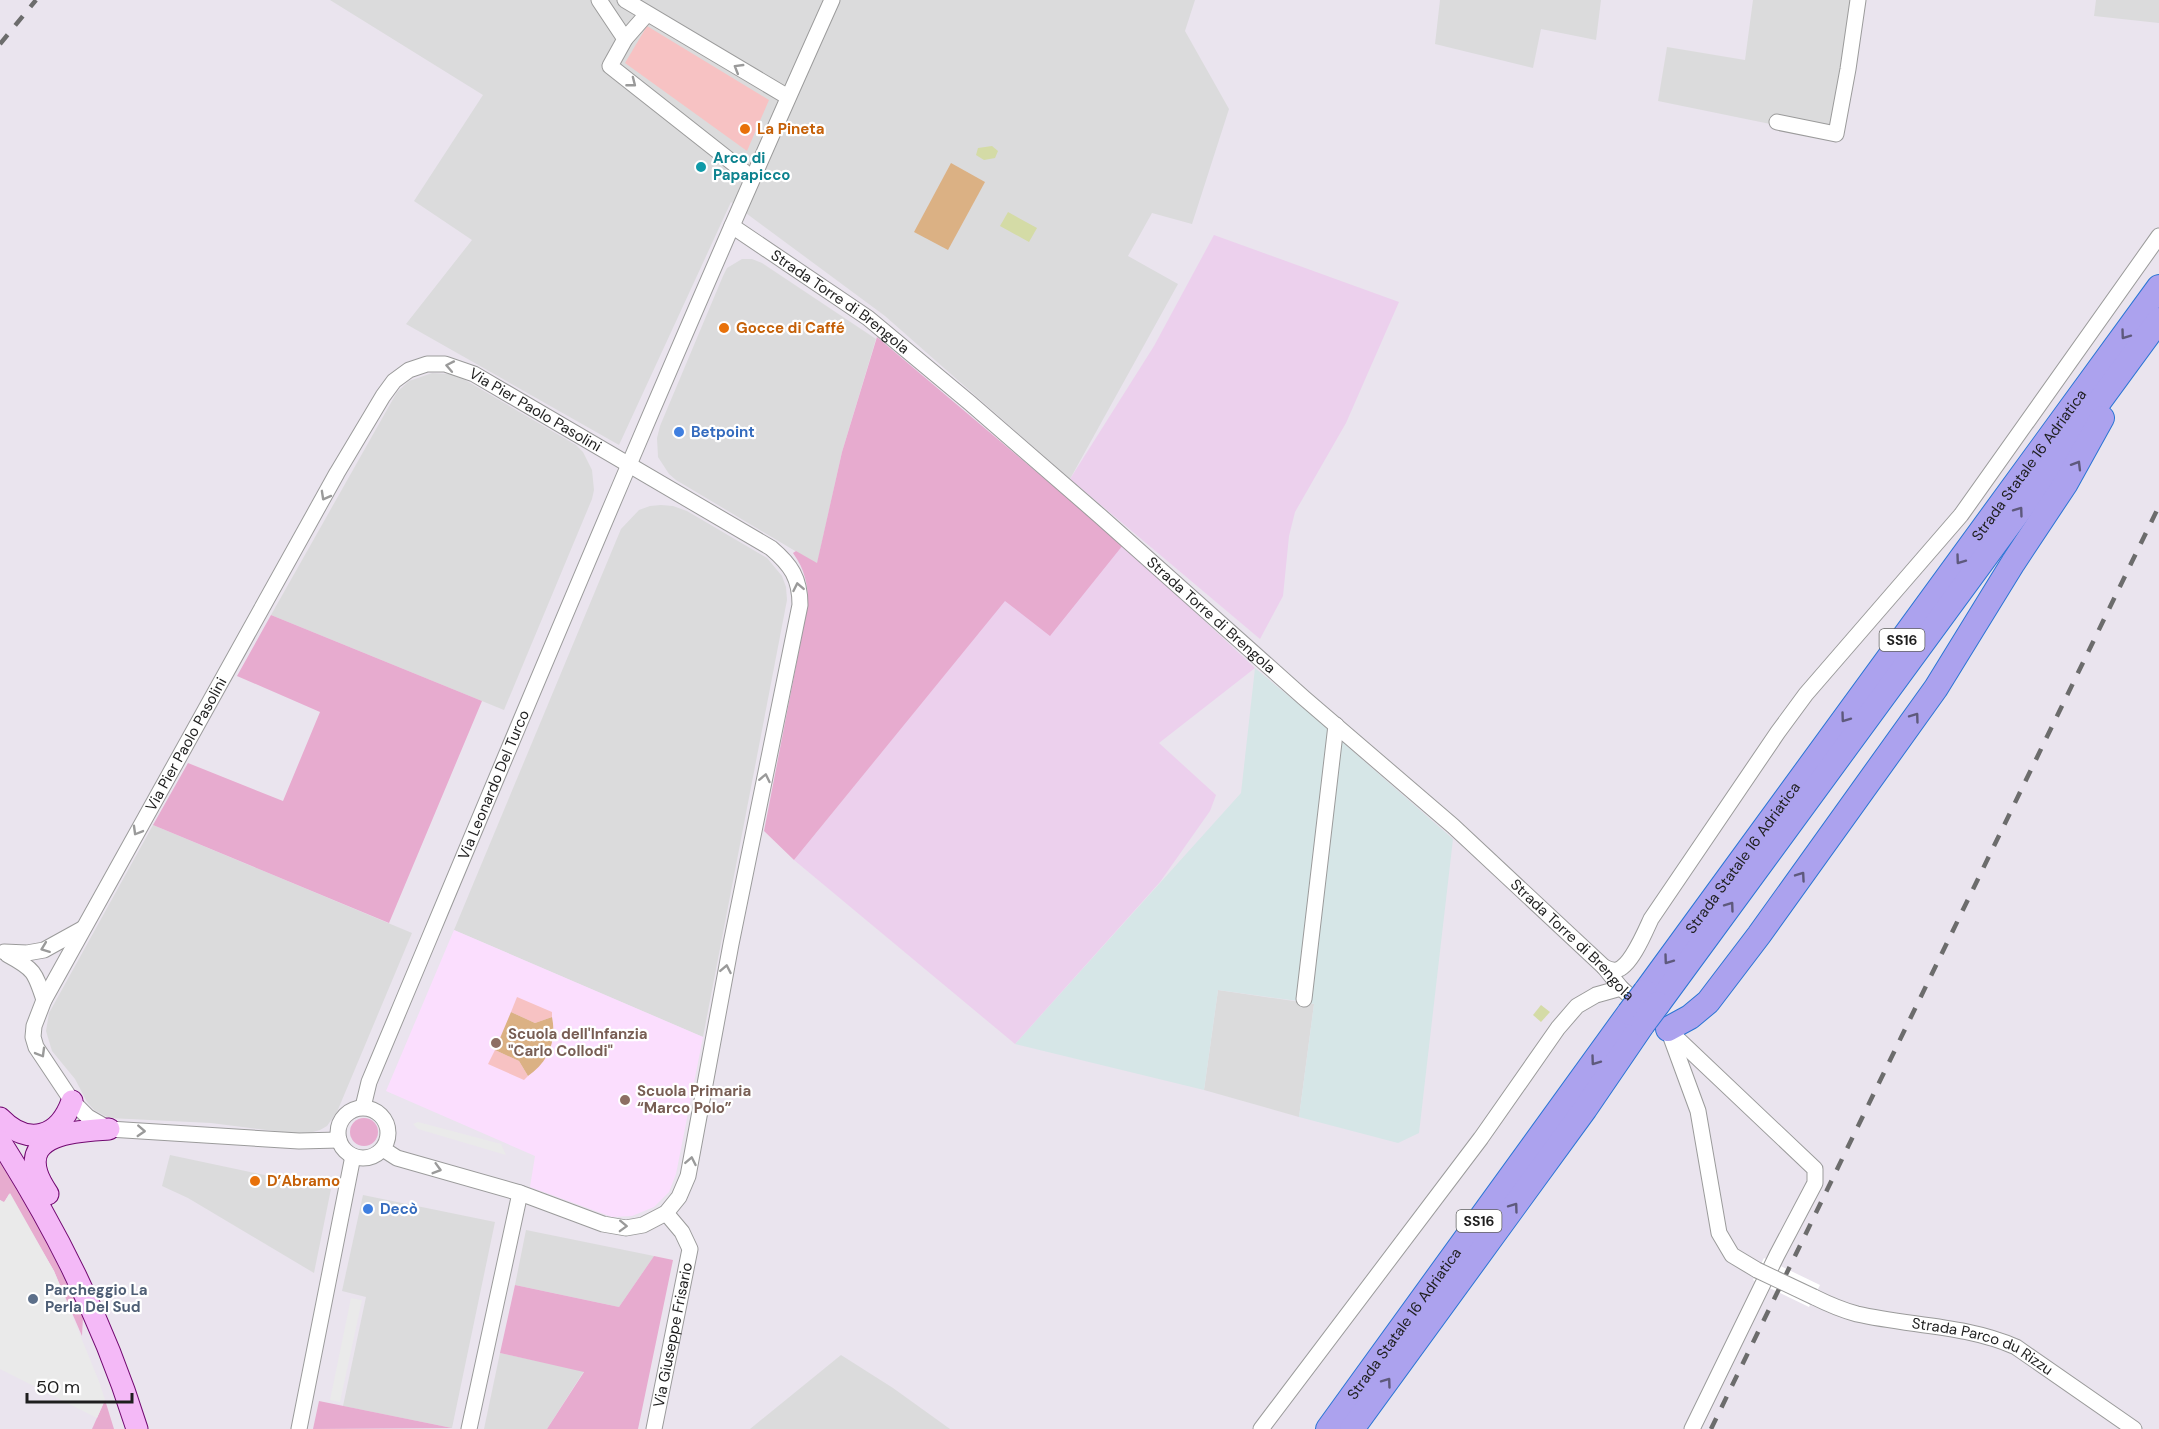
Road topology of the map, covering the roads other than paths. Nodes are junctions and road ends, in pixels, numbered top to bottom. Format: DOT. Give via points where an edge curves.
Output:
graph roads {
  1 [pos="598,0"];
  2 [pos="625,0"];
  3 [pos="832,0"];
  4 [pos="1858,0"];
  5 [pos="647,14"];
  6 [pos="625,39"];
  7 [pos="788,97"];
  8 [pos="1777,122"];
  9 [pos="752,178"];
  10 [pos="732,226"];
  11 [pos="2159,236"];
  12 [pos="2159,287"];
  13 [pos="2159,321"];
  14 [pos="2125,366"];
  15 [pos="629,465"];
  16 [pos="1336,725"];
  17 [pos="83,929"];
  18 [pos="2,952"];
  19 [pos="1604,967"];
  20 [pos="1621,988"];
  21 [pos="1651,998"];
  22 [pos="1304,999"];
  23 [pos="44,1000"];
  24 [pos="1636,1019"];
  25 [pos="1668,1029"];
  26 [pos="72,1101"];
  27 [pos="363,1107"];
  28 [pos="0,1118"];
  29 [pos="110,1129"];
  30 [pos="339,1140"];
  31 [pos="0,1141"];
  32 [pos="383,1149"];
  33 [pos="353,1156"];
  34 [pos="519,1193"];
  35 [pos="666,1213"];
  36 [pos="51,1224"];
  37 [pos="137,1429"];
  38 [pos="299,1429"];
  39 [pos="469,1429"];
  40 [pos="654,1429"];
  41 [pos="1261,1429"];
  42 [pos="1328,1429"];
  43 [pos="1352,1429"];
  44 [pos="1692,1429"];
  45 [pos="2134,1429"];
  1 -- 6 [label="street"];
  2 -- 5 [label="street"];
  3 -- 7 [label="street, Via Leonardo Del Turco"];
  4 -- 8 [label="street" via="1836,134"];
  5 -- 6 [label="street"];
  7 -- 5 [label="street, one-way"];
  6 -- 9 [label="street, one-way" via="610,66"];
  7 -- 9 [label="street, Via Leonardo Del Turco"];
  9 -- 10 [label="street, Via Leonardo Del Turco"];
  10 -- 15 [label="street, Via Leonardo Del Turco"];
  10 -- 16 [label="street, Strada Torre di Brengola" via="877,325"];
  11 -- 19 [label="street" via="1961,515 1806,694 1778,732 1651,919 1628,962 1614,971"];
  12 -- 21 [label="highway, Strada Statale 16 Adriatica / SS16, one-way"];
  13 -- 14 [label="highway, Strada Statale 16 Adriatica / SS16"];
  21 -- 14 [label="highway, Strada Statale 16 Adriatica / SS16, one-way"];
  25 -- 14 [label="highway, one-way" via="1708,1002 1936,688 2085,451"];
  15 -- 17 [label="street, Via Pier Paolo Pasolini, one-way" via="463,369 427,364 394,381 337,473"];
  15 -- 27 [label="street, Via Leonardo Del Turco" via="369,1082"];
  35 -- 15 [label="street, Via Pier Paolo Pasolini, one-way" via="688,1176 800,592 795,572 771,549"];
  16 -- 19 [label="street, Strada Torre di Brengola" via="1454,826"];
  16 -- 22 [label="street"];
  17 -- 18 [label="street, one-way" via="44,950"];
  17 -- 23 [label="street, Via Pier Paolo Pasolini"];
  18 -- 23 [label="street" via="27,965 36,976"];
  19 -- 20 [label="street, Strada Torre di Brengola"];
  20 -- 25 [label="street, Strada Torre di Brengola"];
  20 -- 41 [label="street" via="1577,1006 1558,1028 1467,1156"];
  21 -- 24 [label="highway, Strada Statale 16 Adriatica / SS16, bridge"];
  23 -- 26 [label="street, Via Pier Paolo Pasolini, one-way" via="34,1026 36,1047"];
  24 -- 42 [label="highway, Strada Statale 16 Adriatica / SS16, one-way"];
  43 -- 24 [label="highway, Strada Statale 16 Adriatica / SS16, one-way" via="1585,1109"];
  25 -- 44 [label="street, Strada Torre di Brengola" via="1815,1169 1815,1183"];
  25 -- 45 [label="street, Strada Parco du Rizzu, bridge" via="1698,1111 1719,1233 1732,1255 1814,1297 1855,1313 1966,1331 2016,1347"];
  26 -- 28 [label="main road" via="59,1125 33,1135 10,1128"];
  26 -- 29 [label="street, Via Pier Paolo Pasolini" via="88,1118"];
  27 -- 30 [label="street" via="350,1111 341,1121"];
  27 -- 32 [label="street" via="377,1111 387,1123 388,1137"];
  29 -- 30 [label="street, Via Pier Paolo Pasolini, one-way"];
  29 -- 36 [label="main road" via="57,1136 44,1143 38,1152 35,1164 51,1200"];
  30 -- 33 [label="street"];
  31 -- 36 [label="main road"];
  32 -- 33 [label="street" via="369,1157"];
  32 -- 34 [label="street, one-way" via="396,1158"];
  33 -- 38 [label="street"];
  34 -- 35 [label="street, one-way" via="603,1224 626,1228"];
  34 -- 39 [label="street"];
  35 -- 40 [label="street, Via Giuseppe Frisario" via="682,1232 690,1250"];
  36 -- 37 [label="main road" via="110,1351"];
}
